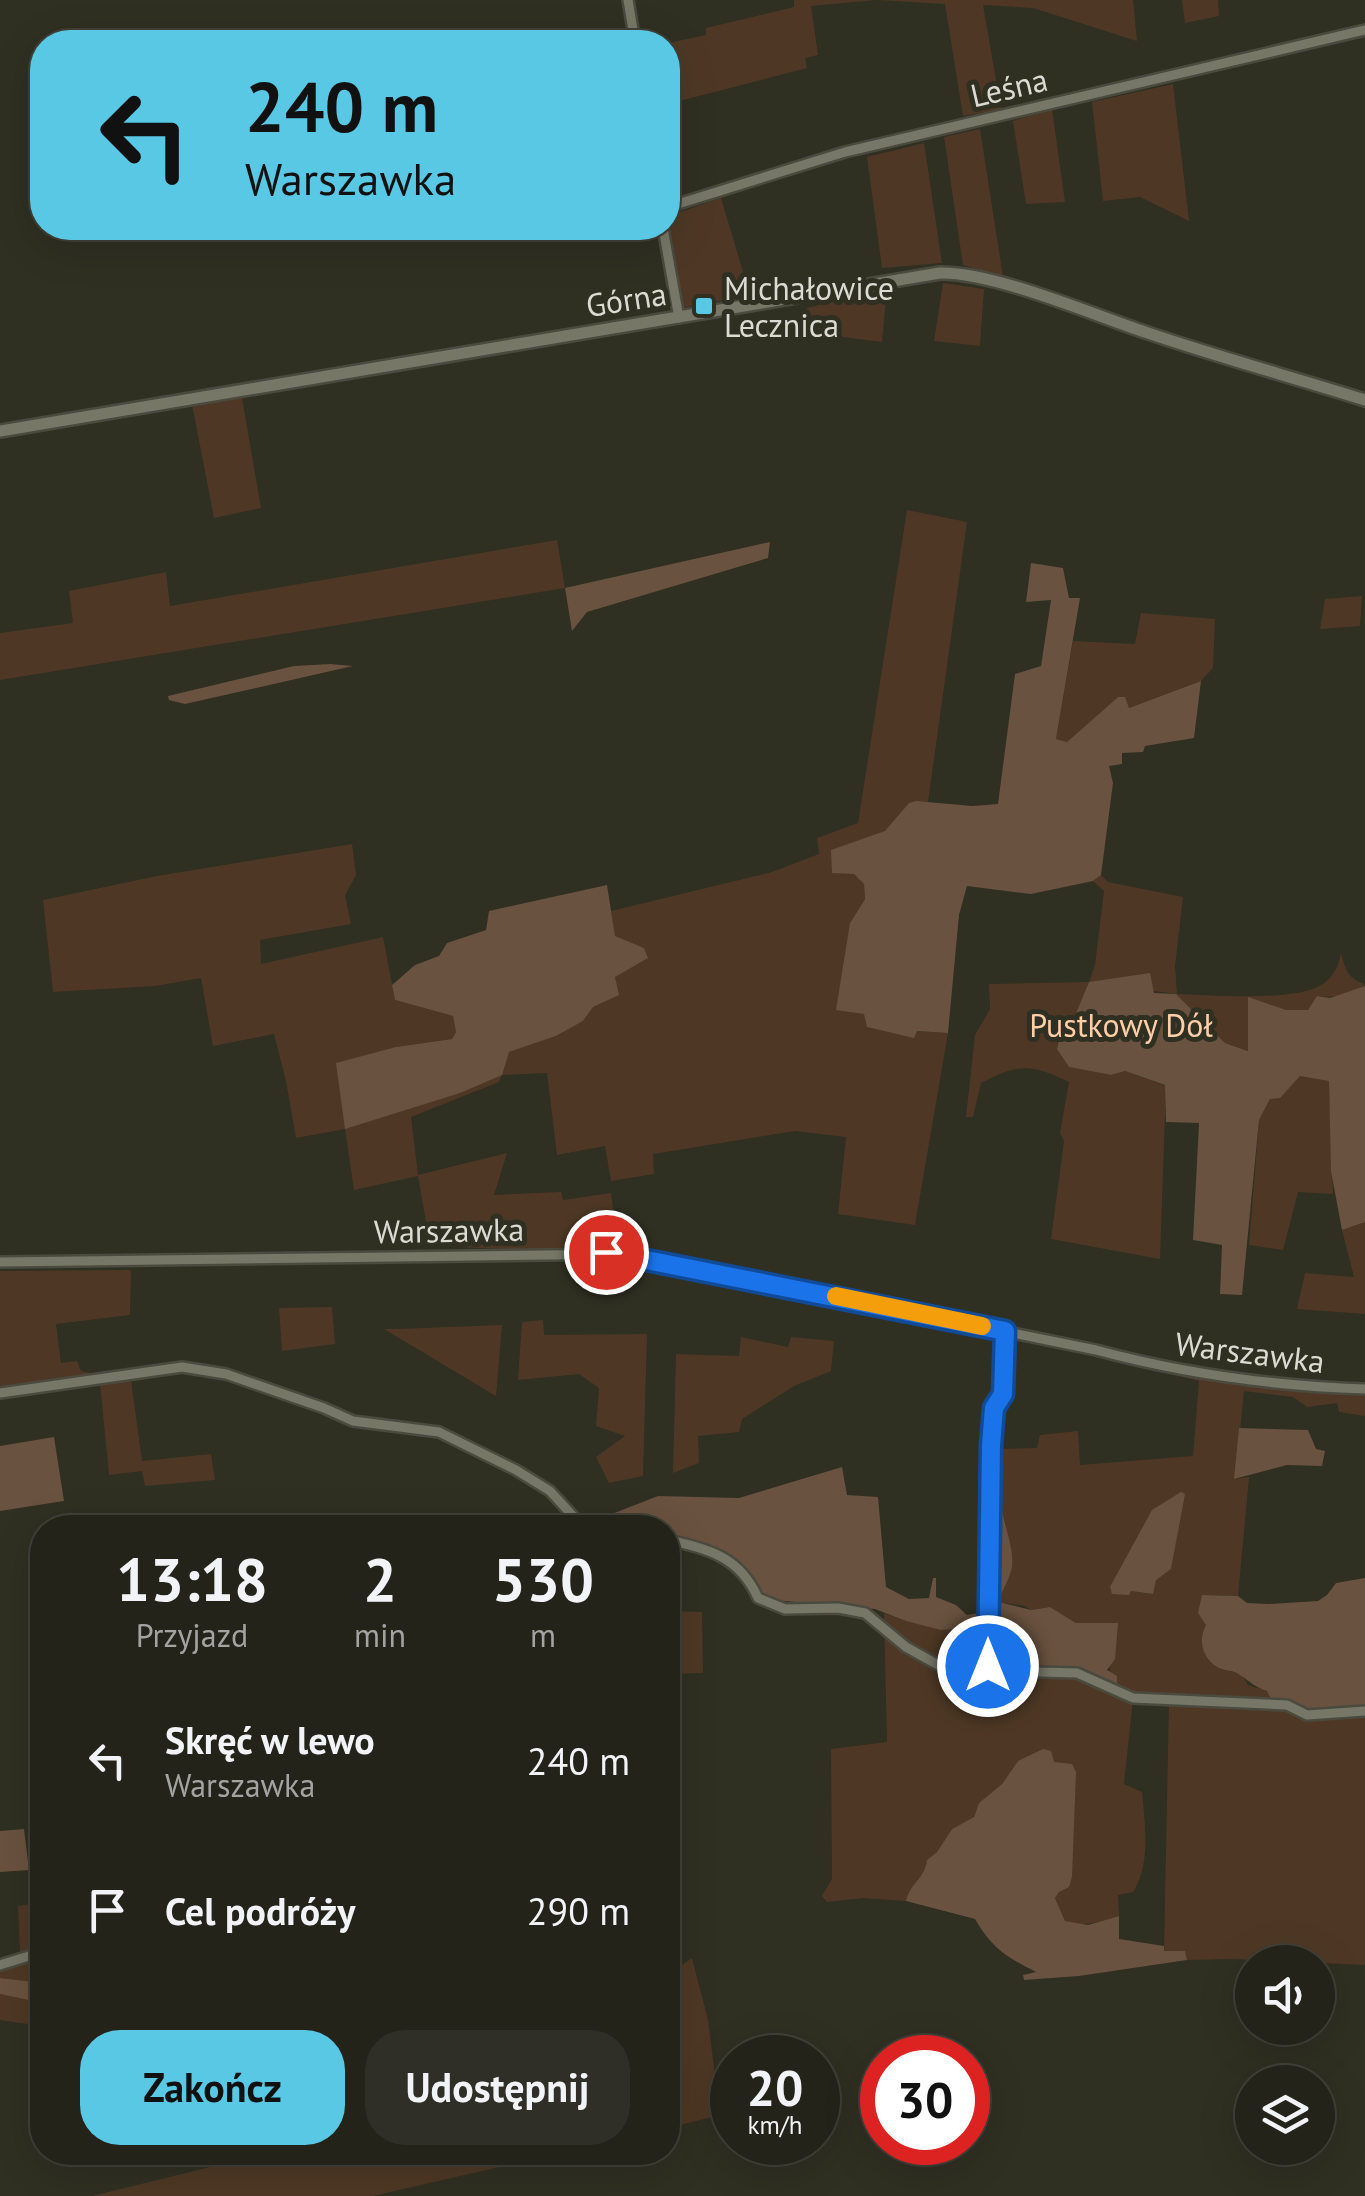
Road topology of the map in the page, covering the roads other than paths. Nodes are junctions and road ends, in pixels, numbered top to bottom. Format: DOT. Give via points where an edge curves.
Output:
graph roads {
  1 [pos="628,0"];
  2 [pos="633,30"];
  3 [pos="1365,30"];
  4 [pos="680,204"];
  5 [pos="665,240"];
  6 [pos="679,318"];
  7 [pos="1365,400"];
  8 [pos="0,430"];
  9 [pos="0,1262"];
  10 [pos="1005,1331"];
  11 [pos="1365,1390"];
  12 [pos="0,1393"];
  13 [pos="572,1515"];
  14 [pos="680,1543"];
  15 [pos="988,1666"];
  16 [pos="1365,1711"];
  17 [pos="30,1956"];
  18 [pos="0,1965"];
  1 -- 2 [label="street"];
  3 -- 4 [label="street, Leśna" via="846,152"];
  5 -- 6 [label="street"];
  6 -- 7 [label="street, Górna" via="954,272"];
  6 -- 8 [label="street, Górna"];
  9 -- 10 [label="street, Warszawka" via="606,1252"];
  10 -- 11 [label="street, Warszawka" via="1259,1382"];
  10 -- 15 [label="street" via="1003,1394 994,1408 992,1436"];
  12 -- 13 [label="street" via="182,1368 226,1374 353,1422 439,1432 550,1491"];
  14 -- 15 [label="street" via="720,1555 748,1577 758,1598 772,1604 864,1613 940,1666"];
  15 -- 16 [label="street" via="1076,1674 1133,1698 1286,1704 1307,1715"];
  17 -- 18 [label="street"];
}
